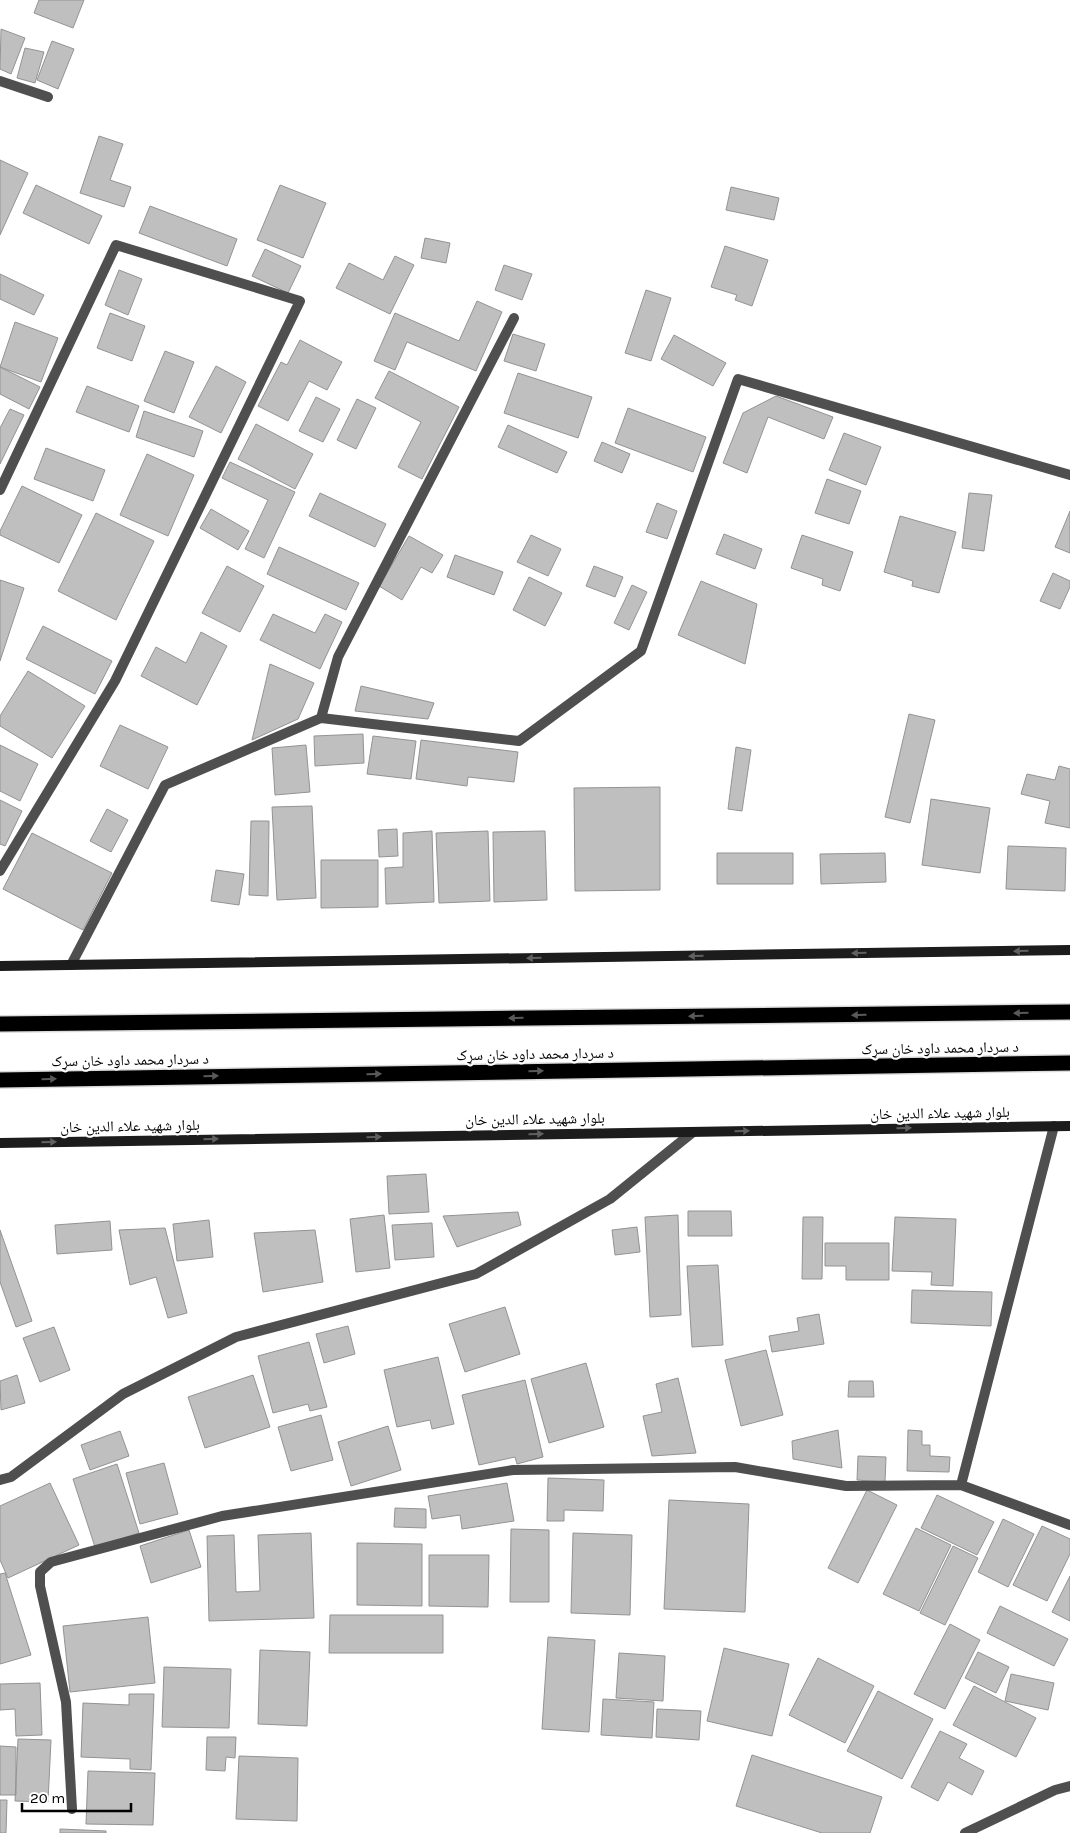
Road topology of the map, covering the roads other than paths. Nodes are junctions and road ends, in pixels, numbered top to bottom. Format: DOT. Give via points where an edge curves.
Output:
graph roads {
  1 [pos="0,81"];
  2 [pos="48,97"];
  3 [pos="514,318"];
  4 [pos="1070,475"];
  5 [pos="0,490"];
  6 [pos="320,718"];
  7 [pos="0,871"];
  8 [pos="1070,950"];
  9 [pos="71,965"];
  10 [pos="0,966"];
  11 [pos="1070,1012"];
  12 [pos="0,1024"];
  13 [pos="1070,1063"];
  14 [pos="0,1080"];
  15 [pos="1054,1126"];
  16 [pos="1070,1126"];
  17 [pos="693,1132"];
  18 [pos="0,1143"];
  19 [pos="0,1480"];
  20 [pos="961,1485"];
  21 [pos="1070,1525"];
  22 [pos="1070,1786"];
  23 [pos="72,1809"];
  24 [pos="964,1833"];
  1 -- 2 [label="street"];
  3 -- 6 [label="street" via="338,657"];
  4 -- 6 [label="street" via="738,379 641,651 519,741"];
  5 -- 7 [label="street" via="116,245 300,301 115,682"];
  6 -- 9 [label="street" via="165,785"];
  8 -- 9 [label="street, one-way"];
  9 -- 10 [label="street"];
  11 -- 12 [label="highway, one-way"];
  14 -- 13 [label="highway, د سردار محمد داود خان سړک, one-way"];
  15 -- 16 [label="street, بلوار شهید علاء الدین خان"];
  17 -- 15 [label="street, بلوار شهید علاء الدین خان, one-way"];
  15 -- 20 [label="street"];
  18 -- 17 [label="street, بلوار شهید علاء الدین خان, one-way"];
  17 -- 19 [label="street" via="610,1199 476,1274 236,1337 123,1394 11,1477"];
  20 -- 21 [label="street"];
  20 -- 23 [label="street" via="846,1486 735,1467 513,1470 222,1516 51,1562 40,1572 40,1586 66,1702"];
  22 -- 24 [label="street"];
}
